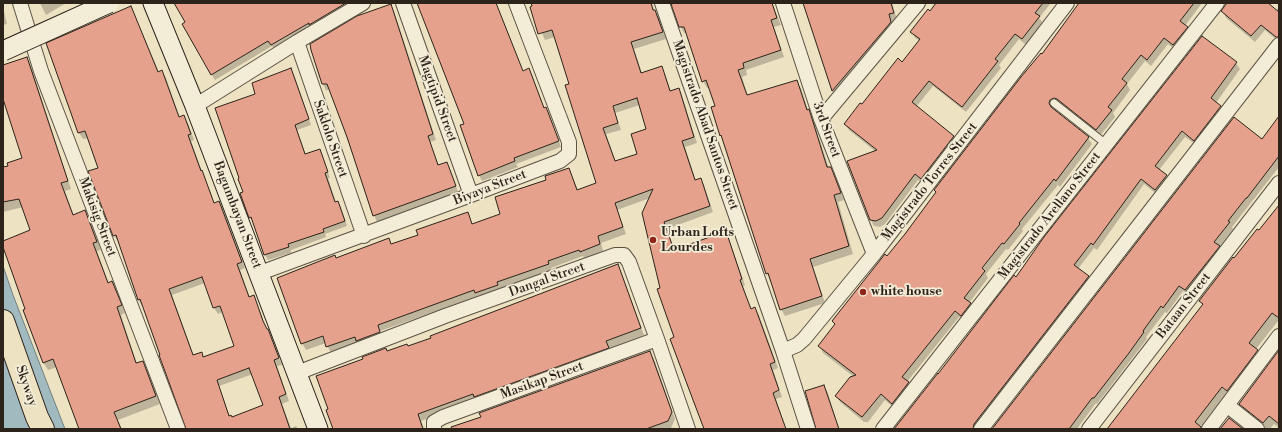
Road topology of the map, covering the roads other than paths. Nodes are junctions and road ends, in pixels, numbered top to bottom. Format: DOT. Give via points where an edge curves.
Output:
graph roads {
  1 [pos="20,3"];
  2 [pos="109,3"];
  3 [pos="153,3"];
  4 [pos="363,3"];
  5 [pos="403,3"];
  6 [pos="516,3"];
  7 [pos="662,3"];
  8 [pos="783,3"];
  9 [pos="1067,3"];
  10 [pos="1217,3"];
  11 [pos="913,5"];
  12 [pos="297,42"];
  13 [pos="1279,46"];
  14 [pos="3,51"];
  15 [pos="1054,103"];
  16 [pos="195,106"];
  17 [pos="821,119"];
  18 [pos="1106,144"];
  19 [pos="1279,183"];
  20 [pos="471,195"];
  21 [pos="364,236"];
  22 [pos="874,254"];
  23 [pos="260,273"];
  24 [pos="3,321"];
  25 [pos="1279,336"];
  26 [pos="657,339"];
  27 [pos="783,351"];
  28 [pos="297,373"];
  29 [pos="1228,406"];
  30 [pos="686,428"];
  31 [pos="43,429"];
  32 [pos="178,429"];
  33 [pos="318,429"];
  34 [pos="434,429"];
  35 [pos="808,429"];
  36 [pos="883,429"];
  37 [pos="981,429"];
  38 [pos="1089,429"];
  39 [pos="1209,429"];
  40 [pos="1257,429"];
  1 -- 32 [label="street, Makisig Street" via="41,71"];
  2 -- 14 [label="street, bridge"];
  3 -- 16 [label="street, Bagumbayan Street"];
  4 -- 12 [label="street"];
  5 -- 20 [label="street, Magtipid Street"];
  6 -- 20 [label="street, Biyaya Street" via="569,142 569,154 560,161"];
  7 -- 27 [label="street, Magistrado Abad Santos Street"];
  8 -- 17 [label="street, 3rd Street"];
  9 -- 22 [label="street, Magistrado Torres Street"];
  10 -- 18 [label="street, Magistrado Arellano Street"];
  11 -- 17 [label="street"];
  12 -- 16 [label="street"];
  12 -- 21 [label="street, Saklolo Street"];
  13 -- 37 [label="street"];
  15 -- 18 [label="lane"];
  16 -- 23 [label="street, Bagumbayan Street"];
  17 -- 22 [label="street, 3rd Street"];
  18 -- 36 [label="street, Magistrado Arellano Street"];
  19 -- 38 [label="street, Bataan Street"];
  20 -- 21 [label="street, Biyaya Street"];
  21 -- 23 [label="street, Biyaya Street"];
  22 -- 27 [label="street, Magistrado Torres Street" via="804,339"];
  23 -- 28 [label="street, Bagumbayan Street"];
  24 -- 31 [label="highway, Skyway"];
  25 -- 29 [label="street"];
  26 -- 28 [label="street, Dangal Street" via="629,262 624,255 615,255"];
  26 -- 30 [label="street, Dangal Street"];
  26 -- 34 [label="street, Masikap Street" via="443,417 434,422"];
  27 -- 35 [label="street, Magistrado Abad Santos Street"];
  28 -- 33 [label="street, Bagumbayan Street"];
  29 -- 39 [label="street"];
  29 -- 40 [label="street"];
}
